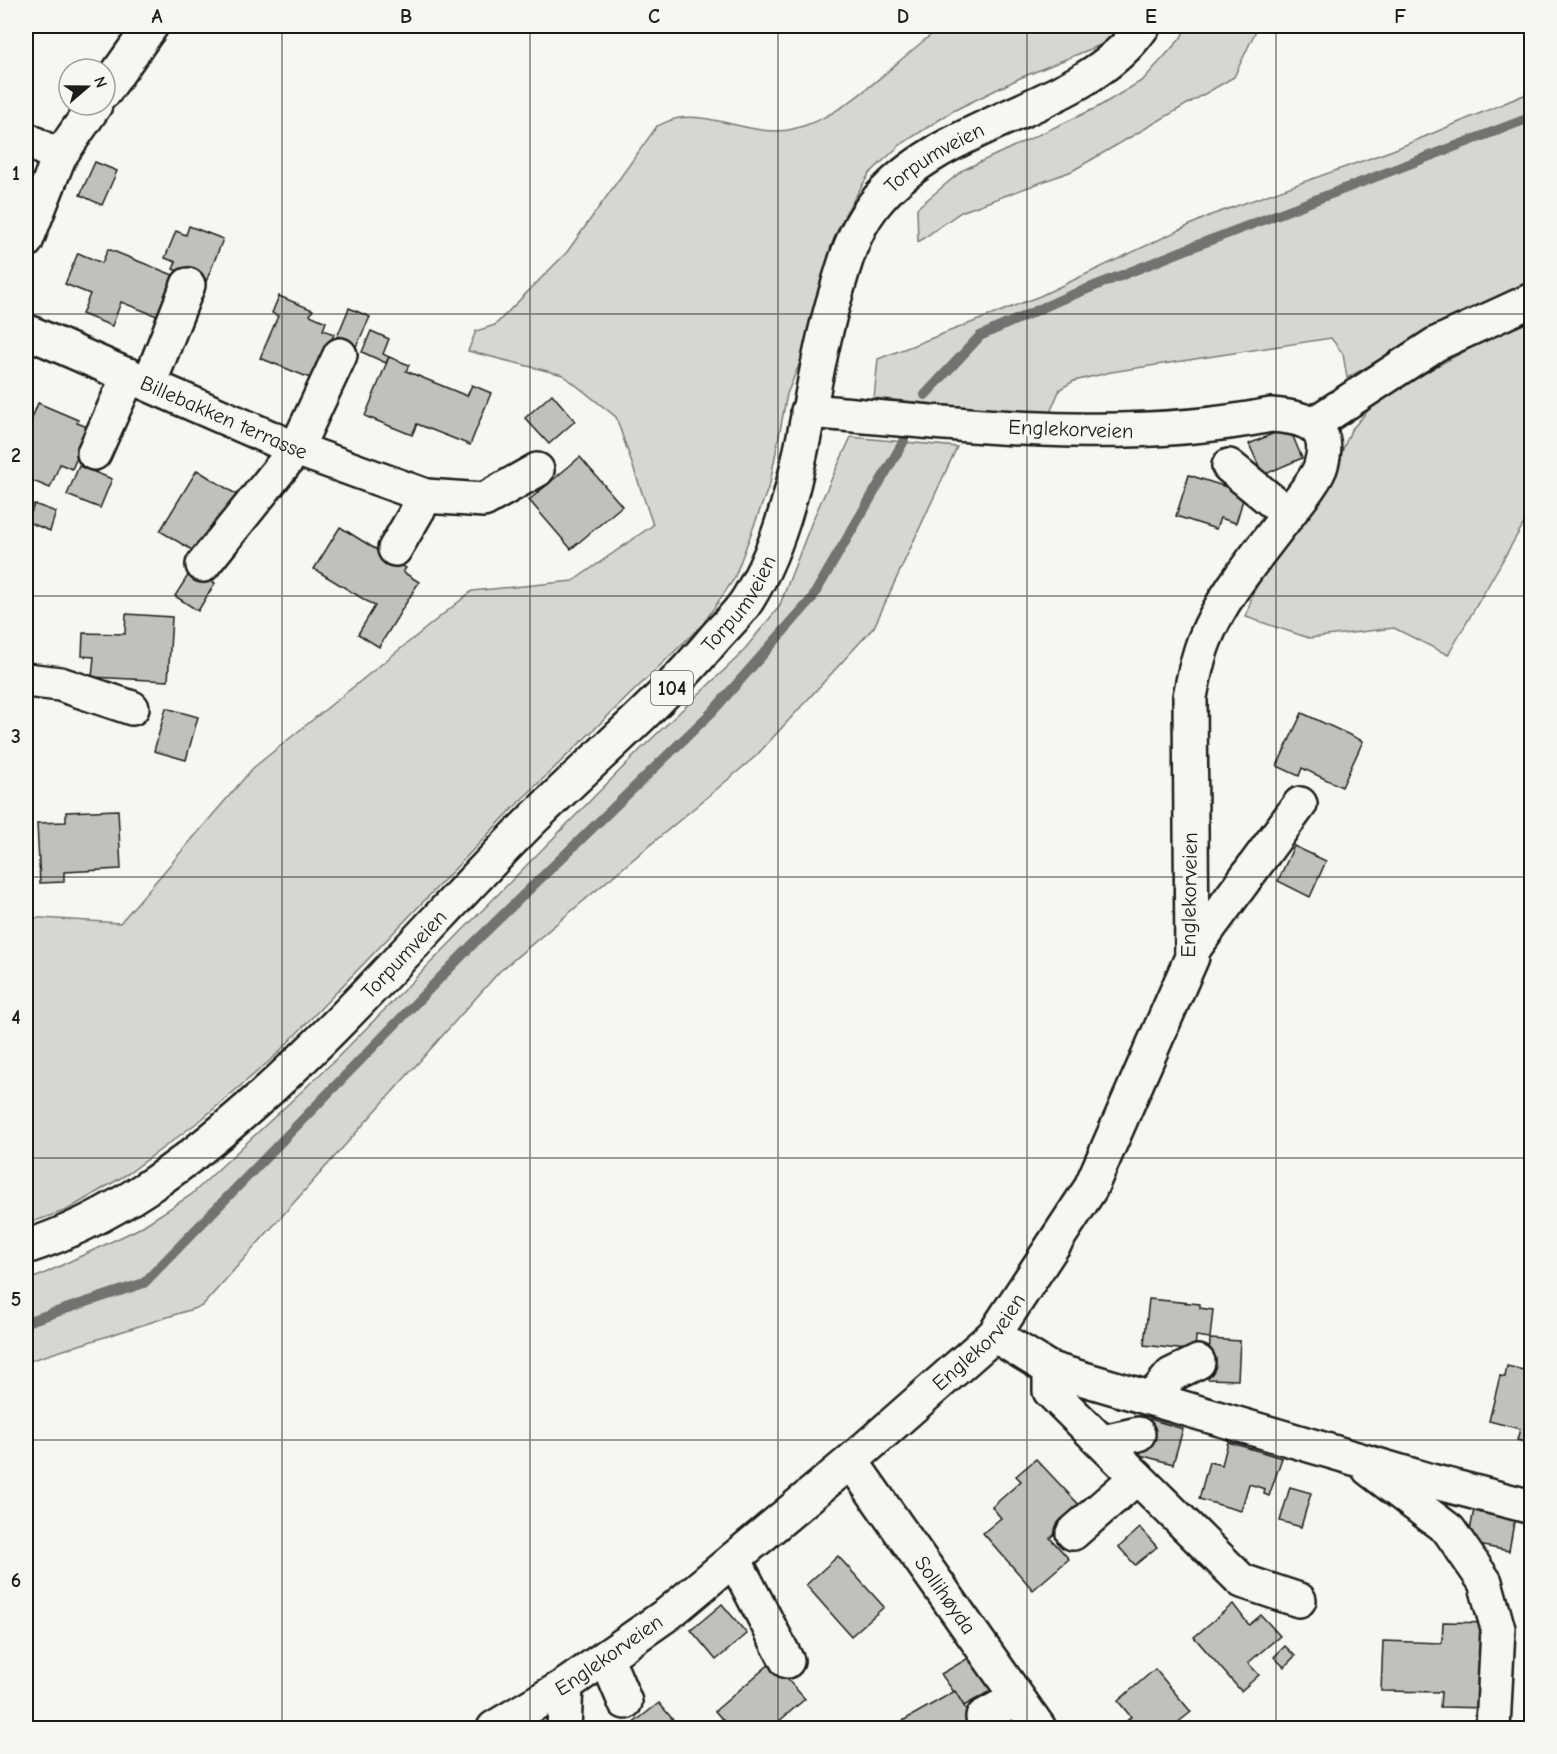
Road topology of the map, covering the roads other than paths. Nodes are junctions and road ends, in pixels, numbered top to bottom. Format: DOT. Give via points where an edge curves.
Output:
graph roads {
  1 [pos="151,26"];
  2 [pos="1143,26"];
  3 [pos="117,74"];
  4 [pos="87,117"];
  5 [pos="26,139"];
  6 [pos="59,157"];
  7 [pos="26,241"];
  8 [pos="188,285"];
  9 [pos="1532,300"];
  10 [pos="26,331"];
  11 [pos="340,355"];
  12 [pos="139,380"];
  13 [pos="808,411"];
  14 [pos="1312,425"];
  15 [pos="296,449"];
  16 [pos="94,453"];
  17 [pos="1229,466"];
  18 [pos="537,470"];
  19 [pos="426,496"];
  20 [pos="1288,514"];
  21 [pos="395,549"];
  22 [pos="203,565"];
  23 [pos="26,680"];
  24 [pos="132,708"];
  25 [pos="1300,804"];
  26 [pos="1192,951"];
  27 [pos="26,1247"];
  28 [pos="994,1335"];
  29 [pos="1198,1362"];
  30 [pos="1050,1369"];
  31 [pos="1152,1398"];
  32 [pos="1138,1434"];
  33 [pos="1103,1443"];
  34 [pos="1353,1457"];
  35 [pos="851,1461"];
  36 [pos="1137,1477"];
  37 [pos="1435,1482"];
  38 [pos="1532,1507"];
  39 [pos="1462,1515"];
  40 [pos="1073,1533"];
  41 [pos="734,1559"];
  42 [pos="1299,1600"];
  43 [pos="606,1657"];
  44 [pos="787,1661"];
  45 [pos="566,1685"];
  46 [pos="1017,1698"];
  47 [pos="625,1702"];
  48 [pos="983,1717"];
  49 [pos="494,1728"];
  50 [pos="564,1728"];
  51 [pos="1039,1728"];
  52 [pos="1493,1728"];
  1 -- 3 [label="street"];
  2 -- 13 [label="street, Torpumveien / 104" via="1131,44 1097,71 931,154 885,192 852,240 825,327"];
  4 -- 6 [label="street"];
  5 -- 6 [label="street"];
  6 -- 7 [label="street"];
  8 -- 12 [label="street"];
  9 -- 14 [label="street" via="1436,344"];
  10 -- 12 [label="street, Billebakken terrasse"];
  11 -- 15 [label="street"];
  12 -- 15 [label="street, Billebakken terrasse"];
  12 -- 16 [label="street"];
  13 -- 14 [label="street, Englekorveien" via="1039,430 1145,432 1271,415 1303,418"];
  13 -- 27 [label="street, Torpumveien / 104" via="779,530 747,600 678,683 517,835 336,1028 202,1149 148,1190 64,1235"];
  14 -- 20 [label="street, Englekorveien" via="1323,445 1321,466"];
  15 -- 19 [label="street, Billebakken terrasse"];
  15 -- 22 [label="street"];
  17 -- 20 [label="street"];
  18 -- 19 [label="street, Billebakken terrasse" via="484,500"];
  19 -- 21 [label="street"];
  20 -- 26 [label="street, Englekorveien" via="1247,568 1218,615 1198,659 1190,697"];
  23 -- 24 [label="street" via="60,684"];
  25 -- 26 [label="street"];
  26 -- 28 [label="street, Englekorveien" via="1090,1190"];
  28 -- 30 [label="street"];
  28 -- 35 [label="street, Englekorveien"];
  29 -- 31 [label="street" via="1171,1375"];
  30 -- 31 [label="street"];
  30 -- 33 [label="street" via="1050,1391"];
  31 -- 34 [label="street"];
  32 -- 33 [label="street"];
  33 -- 36 [label="street"];
  34 -- 37 [label="street"];
  34 -- 52 [label="street" via="1449,1530 1485,1582 1498,1629"];
  35 -- 41 [label="street, Englekorveien"];
  35 -- 46 [label="street, Sollihøyda"];
  36 -- 40 [label="street"];
  36 -- 42 [label="street" via="1242,1581"];
  37 -- 38 [label="street"];
  37 -- 39 [label="street"];
  41 -- 43 [label="street, Englekorveien" via="669,1613"];
  41 -- 44 [label="street"];
  43 -- 45 [label="street, Englekorveien"];
  43 -- 47 [label="street"];
  45 -- 49 [label="street, Englekorveien"];
  45 -- 50 [label="street"];
  46 -- 48 [label="street"];
  46 -- 51 [label="street, Sollihøyda"];
}
